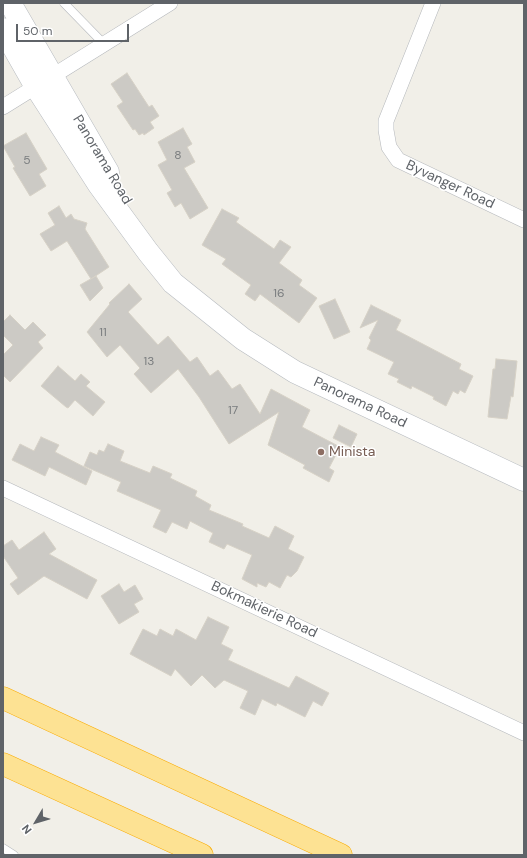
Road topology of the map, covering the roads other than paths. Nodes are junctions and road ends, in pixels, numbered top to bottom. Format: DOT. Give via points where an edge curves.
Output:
graph roads {
  1 [pos="10,3"];
  2 [pos="64,3"];
  3 [pos="170,3"];
  4 [pos="433,3"];
  5 [pos="3,29"];
  6 [pos="104,44"];
  7 [pos="44,82"];
  8 [pos="3,107"];
  9 [pos="524,220"];
  10 [pos="524,480"];
  11 [pos="3,488"];
  12 [pos="3,698"];
  13 [pos="524,732"];
  14 [pos="3,764"];
  15 [pos="3,848"];
  16 [pos="14,855"];
  17 [pos="202,855"];
  18 [pos="341,855"];
  1 -- 7 [label="street, Panorama Road"];
  2 -- 6 [label="lane"];
  3 -- 6 [label="street"];
  4 -- 9 [label="street, Byvanger Road" via="386,121 389,147 398,160"];
  5 -- 7 [label="street, Panorama Road"];
  6 -- 7 [label="street"];
  7 -- 8 [label="street"];
  7 -- 10 [label="street, Panorama Road" via="99,185 173,283 243,339 295,372"];
  11 -- 13 [label="street, Bokmakierie Road"];
  12 -- 18 [label="highway"];
  14 -- 17 [label="highway"];
  15 -- 16 [label="lane"];
}
